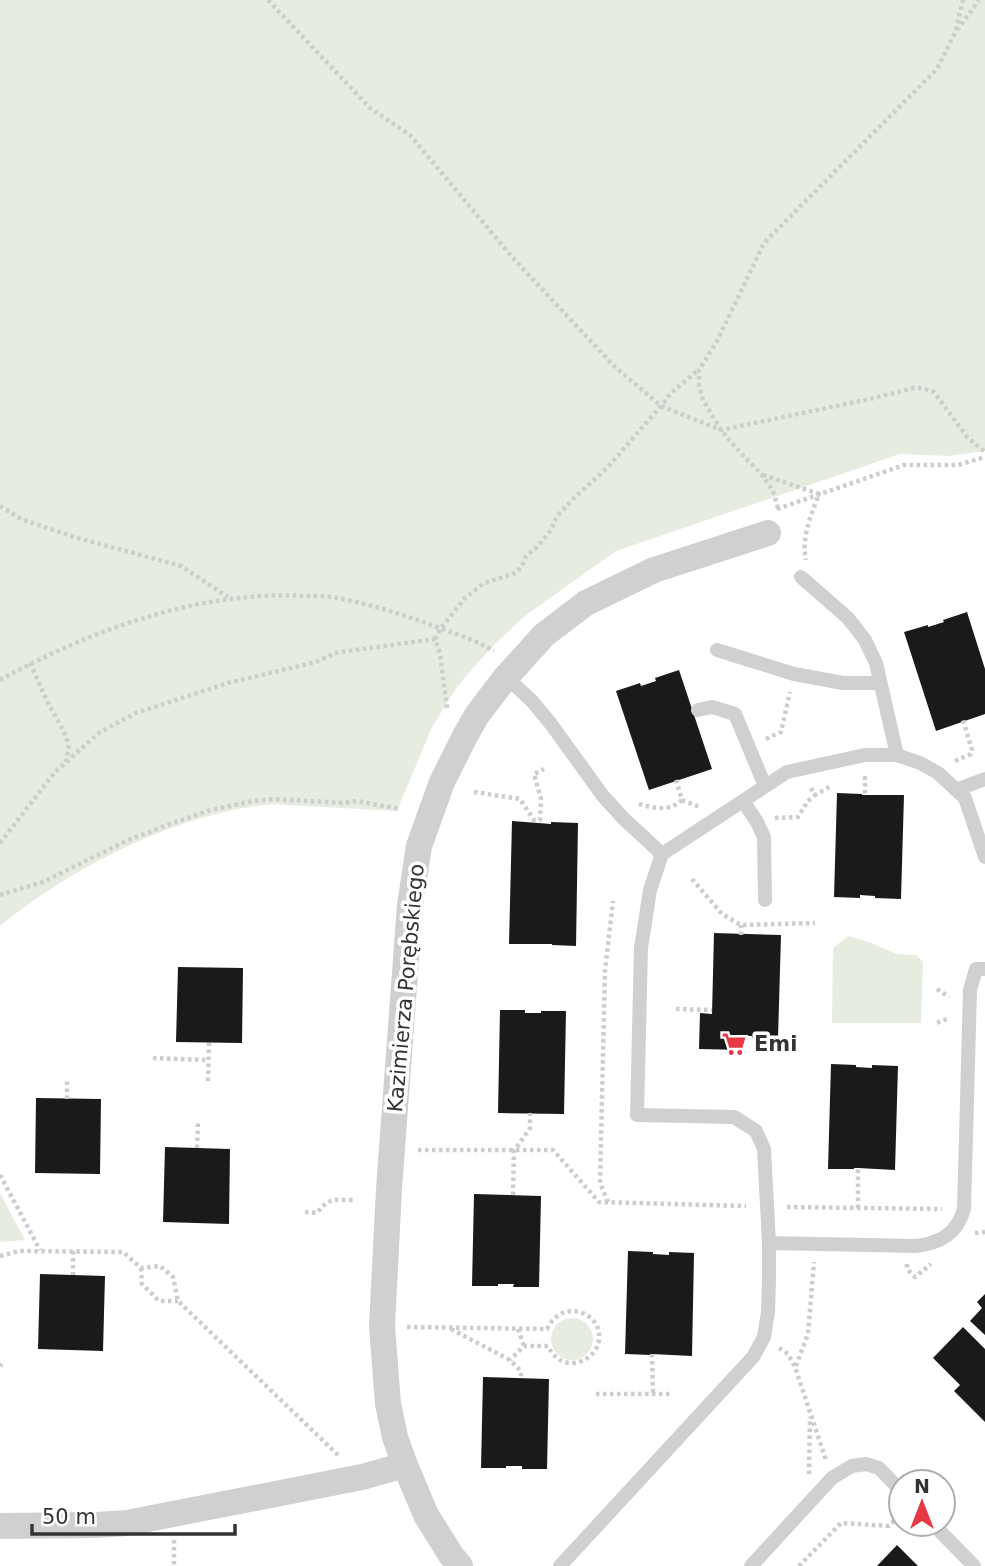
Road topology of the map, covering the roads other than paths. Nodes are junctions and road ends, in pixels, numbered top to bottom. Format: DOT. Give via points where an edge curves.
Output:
graph roads {
  1 [pos="768,533"];
  2 [pos="801,577"];
  3 [pos="717,650"];
  4 [pos="506,677"];
  5 [pos="880,683"];
  6 [pos="698,710"];
  7 [pos="898,755"];
  8 [pos="985,779"];
  9 [pos="765,786"];
  10 [pos="961,788"];
  11 [pos="743,801"];
  12 [pos="662,854"];
  13 [pos="985,857"];
  14 [pos="765,900"];
  15 [pos="985,969"];
  16 [pos="769,1243"];
  17 [pos="405,1465"];
  18 [pos="887,1476"];
  19 [pos="0,1526"];
  20 [pos="947,1538"];
  21 [pos="460,1566"];
  22 [pos="560,1566"];
  23 [pos="751,1566"];
  24 [pos="974,1566"];
  1 -- 4 [label="street, Kazimierza Porębskiego" via="654,570 586,603 544,635"];
  2 -- 5 [label="lane" via="848,618 865,640"];
  3 -- 5 [label="lane" via="794,674 843,683"];
  4 -- 12 [label="lane" via="551,724 610,804"];
  4 -- 17 [label="street, Kazimierza Porębskiego" via="477,715 442,782 419,846 410,905 382,1326 388,1404"];
  5 -- 7 [label="lane"];
  6 -- 9 [label="lane" via="712,707 735,714"];
  7 -- 9 [label="lane" via="864,755 787,772"];
  7 -- 10 [label="lane"];
  8 -- 10 [label="lane"];
  9 -- 11 [label="lane"];
  10 -- 13 [label="lane"];
  11 -- 12 [label="lane"];
  11 -- 14 [label="lane" via="764,837"];
  12 -- 16 [label="lane" via="650,890 641,948 637,1115 734,1117 756,1131 764,1149"];
  15 -- 16 [label="lane" via="975,969 970,990 960,1221 942,1239 916,1246"];
  16 -- 22 [label="lane" via="768,1312 764,1337 753,1357"];
  17 -- 19 [label="street" via="127,1523"];
  17 -- 21 [label="street, Kazimierza Porębskiego" via="426,1515"];
  18 -- 23 [label="lane" via="866,1464 832,1478"];
  20 -- 24 [label="lane"];
}
